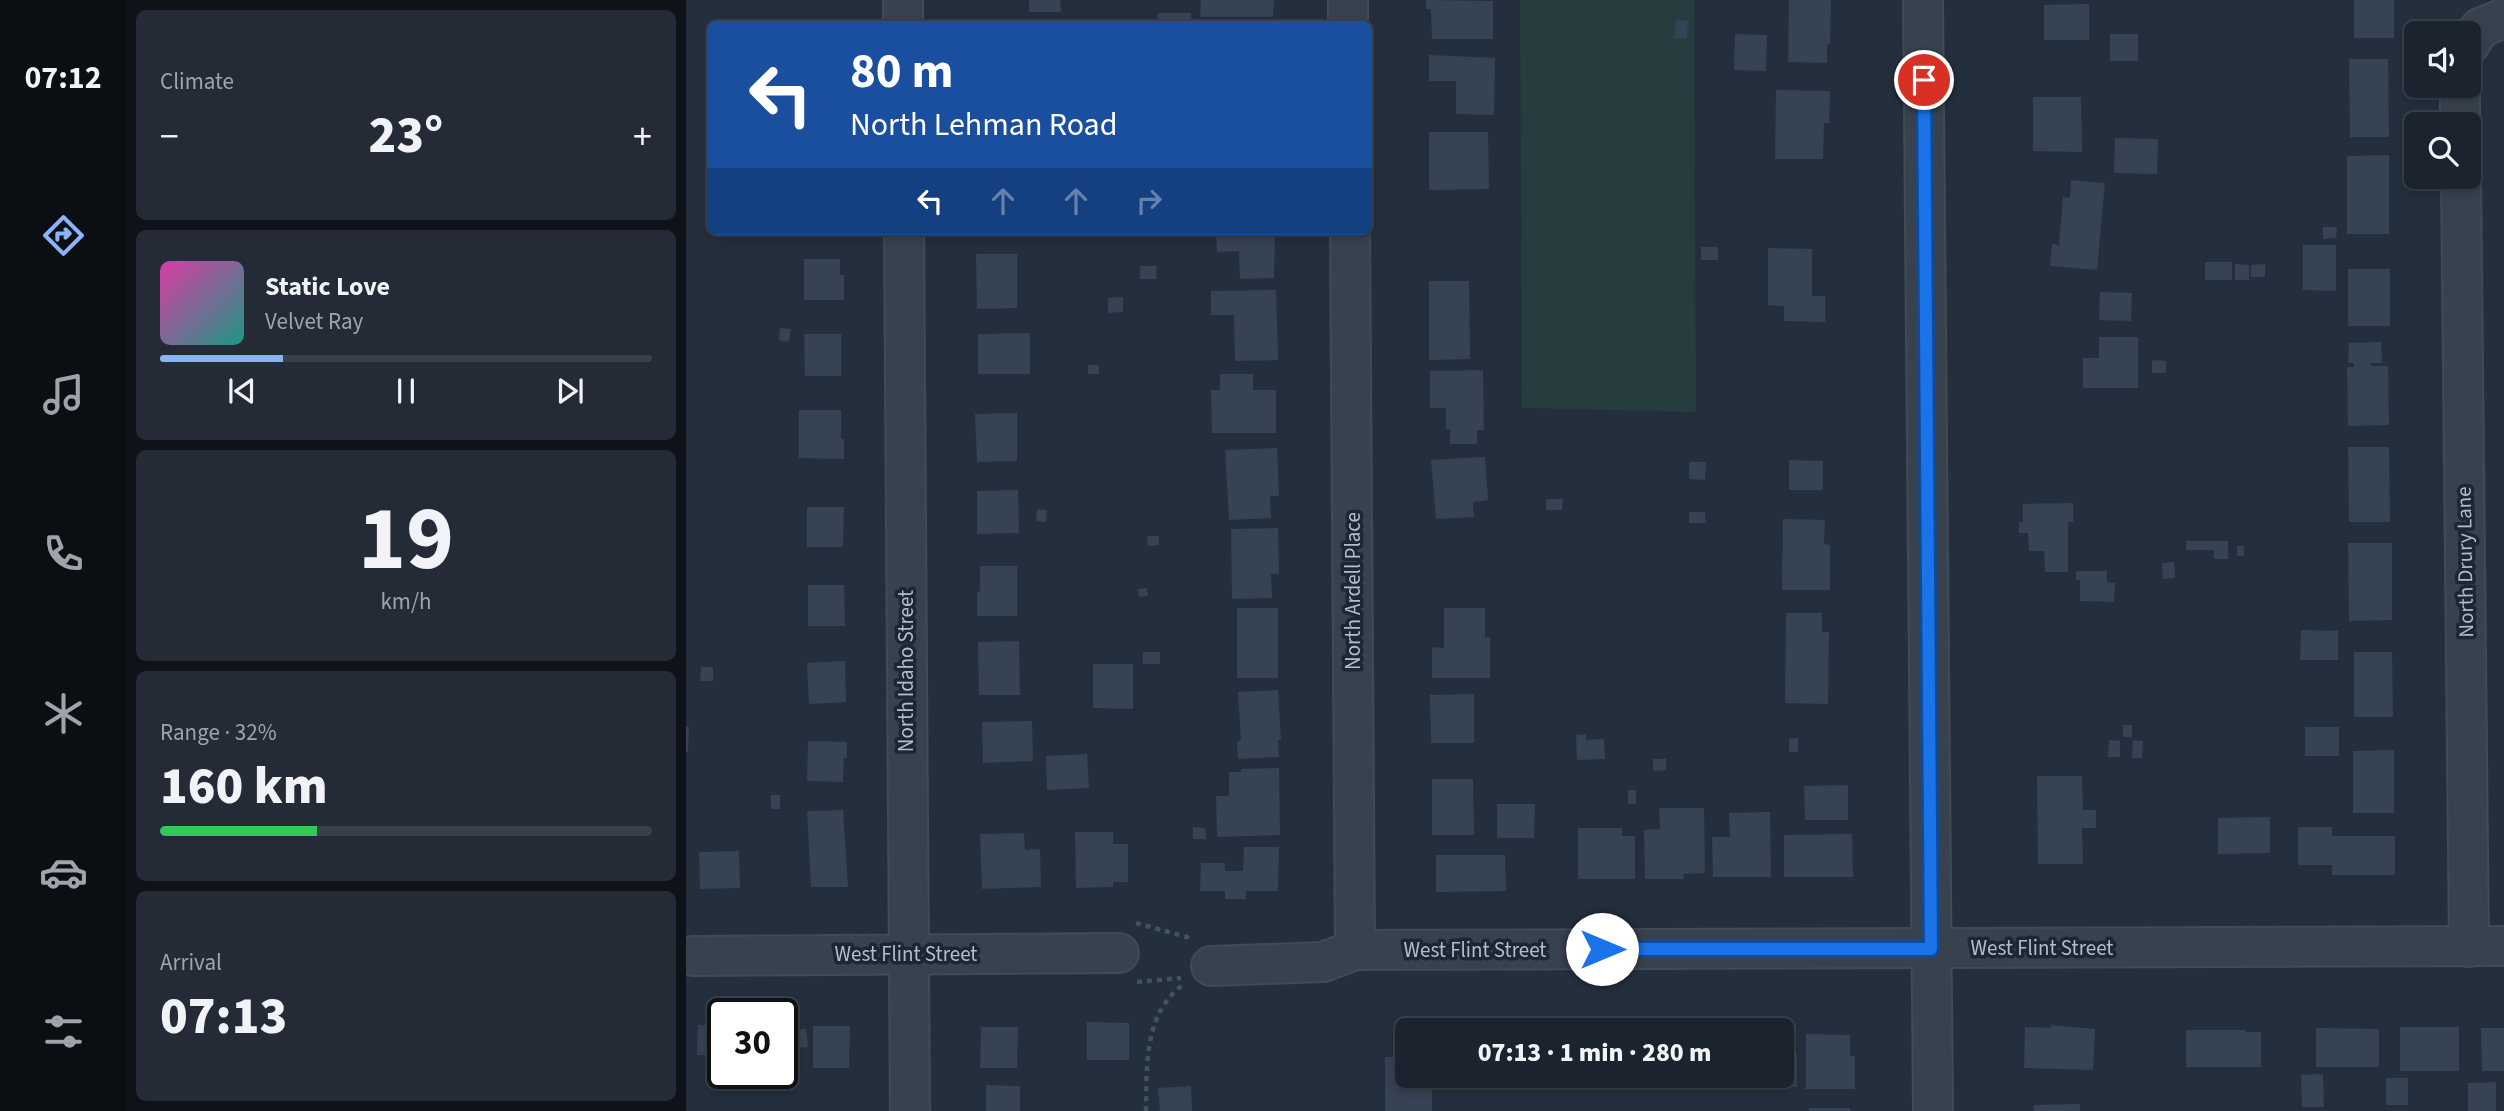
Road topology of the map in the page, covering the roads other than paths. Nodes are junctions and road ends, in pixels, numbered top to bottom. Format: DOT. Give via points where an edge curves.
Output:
graph roads {
  1 [pos="903,0"];
  2 [pos="1348,0"];
  3 [pos="1923,0"];
  4 [pos="903,21"];
  5 [pos="1348,21"];
  6 [pos="2461,189"];
  7 [pos="904,235"];
  8 [pos="1350,235"];
  9 [pos="2486,946"];
  10 [pos="1931,949"];
  11 [pos="1355,950"];
  12 [pos="1130,952"];
  13 [pos="908,954"];
  14 [pos="693,956"];
  15 [pos="1196,972"];
  16 [pos="910,1111"];
  17 [pos="1933,1111"];
  1 -- 4 [label="street"];
  2 -- 5 [label="street"];
  3 -- 10 [label="street"];
  6 -- 9 [label="street, North Drury Lane"];
  7 -- 13 [label="street, North Idaho Street"];
  8 -- 11 [label="street, North Ardell Place"];
  9 -- 10 [label="street, West Flint Street"];
  10 -- 11 [label="street, West Flint Street"];
  10 -- 17 [label="street"];
  11 -- 15 [label="street, West Flint Street" via="1323,962"];
  12 -- 13 [label="street, West Flint Street"];
  13 -- 14 [label="street, West Flint Street"];
  13 -- 16 [label="street, North Idaho Street"];
}
